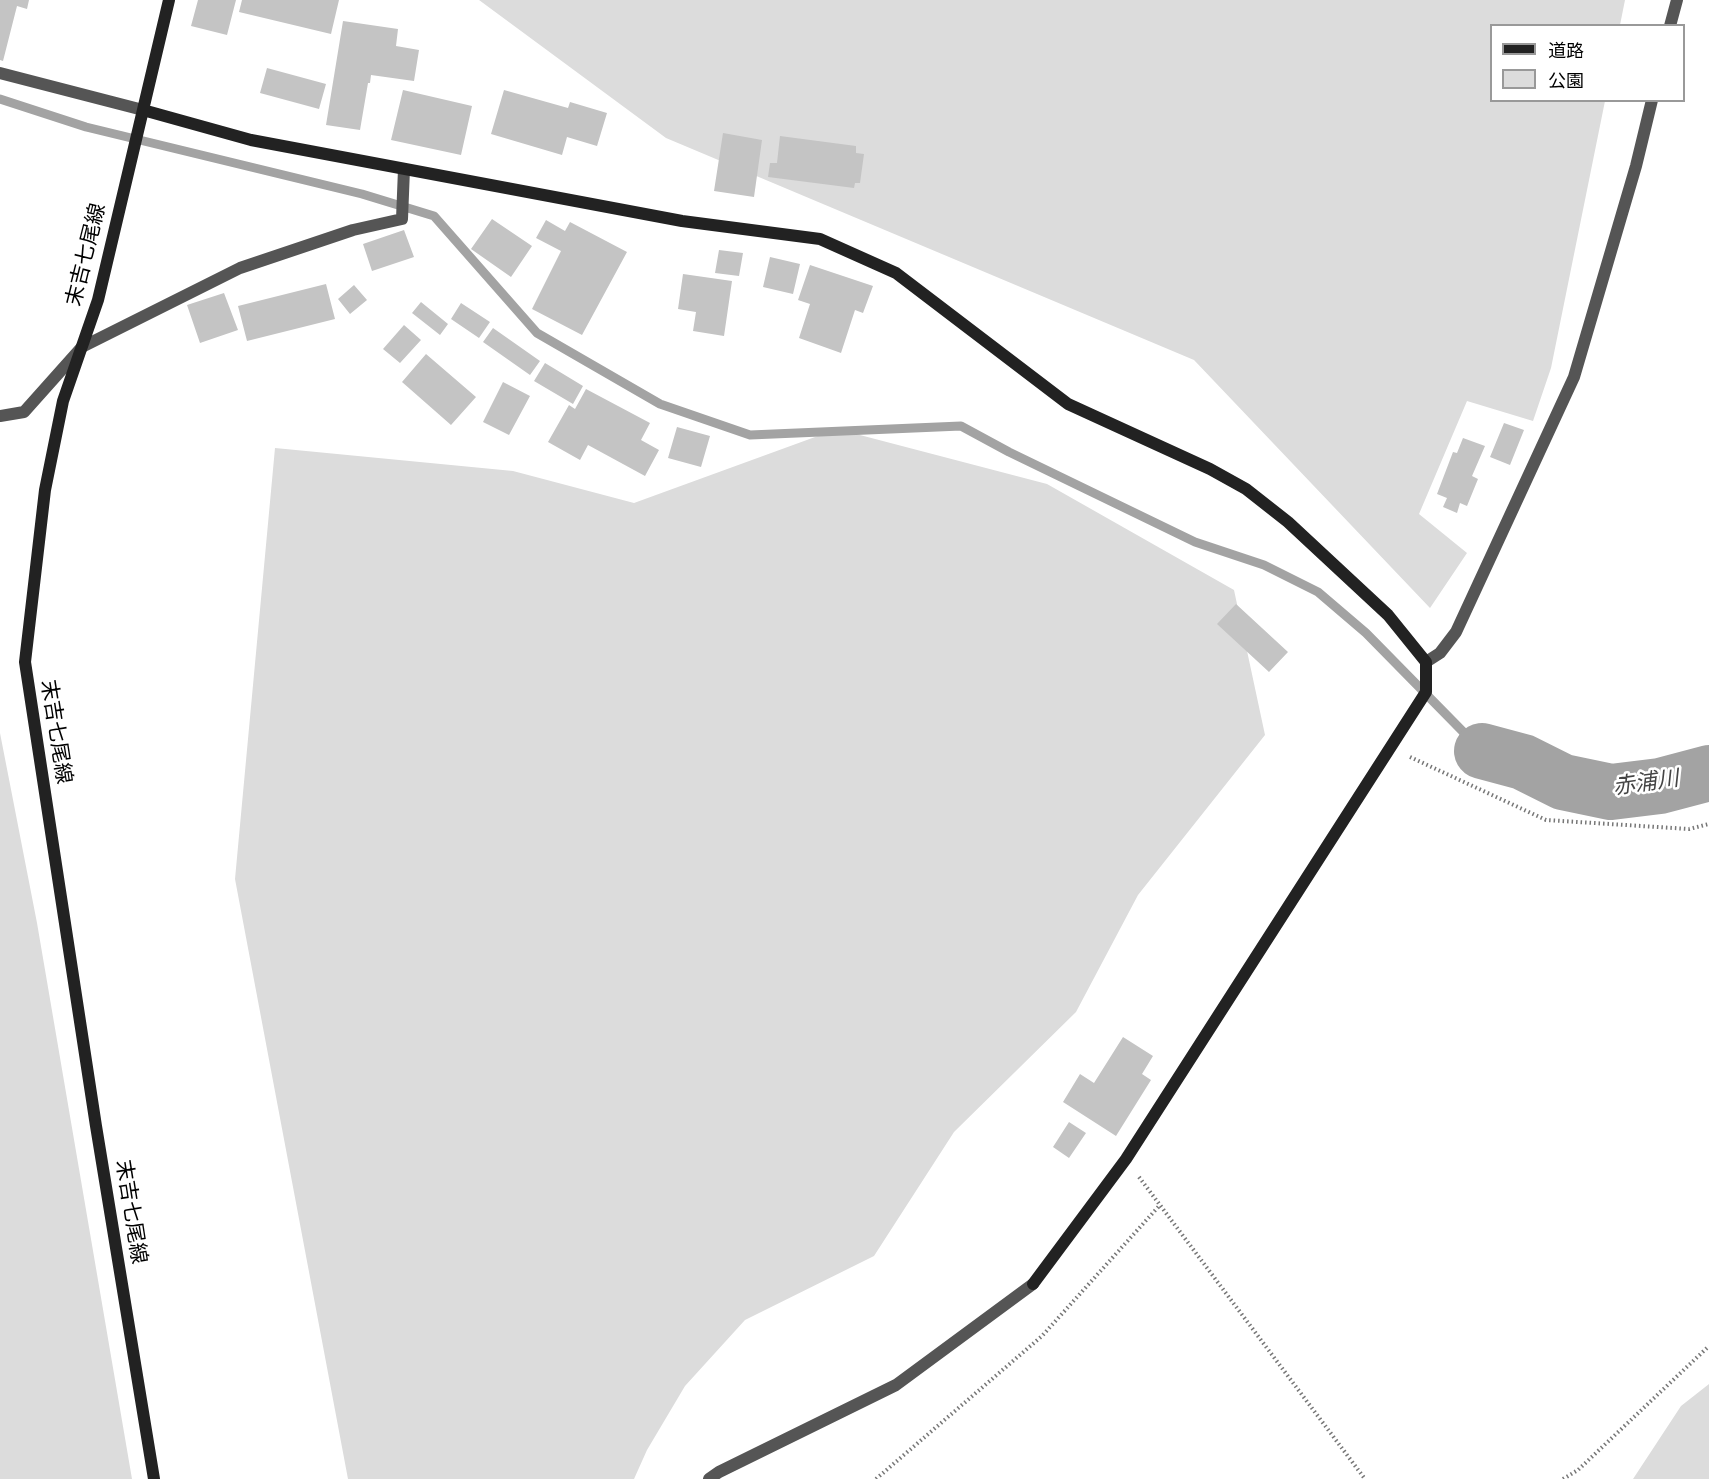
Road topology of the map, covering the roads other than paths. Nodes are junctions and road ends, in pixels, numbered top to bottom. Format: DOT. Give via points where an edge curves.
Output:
graph roads {
  1 [pos="169,0"];
  2 [pos="1677,0"];
  3 [pos="1671,24"];
  4 [pos="0,73"];
  5 [pos="1652,102"];
  6 [pos="143,110"];
  7 [pos="404,169"];
  8 [pos="82,347"];
  9 [pos="0,416"];
  10 [pos="1426,662"];
  11 [pos="154,1479"];
  12 [pos="709,1479"];
  1 -- 6 [label="street, 末吉七尾線"];
  2 -- 3 [label="street"];
  4 -- 6 [label="street"];
  5 -- 10 [label="street" via="1574,377 1456,632 1440,653"];
  6 -- 7 [label="street" via="251,140"];
  6 -- 8 [label="street, 末吉七尾線" via="98,300"];
  7 -- 8 [label="street" via="402,219 353,230 240,268"];
  7 -- 10 [label="street" via="682,222 820,239 896,273 1068,404 1210,468 1246,489 1288,522 1388,615"];
  8 -- 9 [label="street" via="24,412"];
  8 -- 11 [label="street, 末吉七尾線" via="63,401 45,490 25,662"];
  10 -- 12 [label="street" via="1426,692 1126,1159 1033,1284 896,1385"];
}
